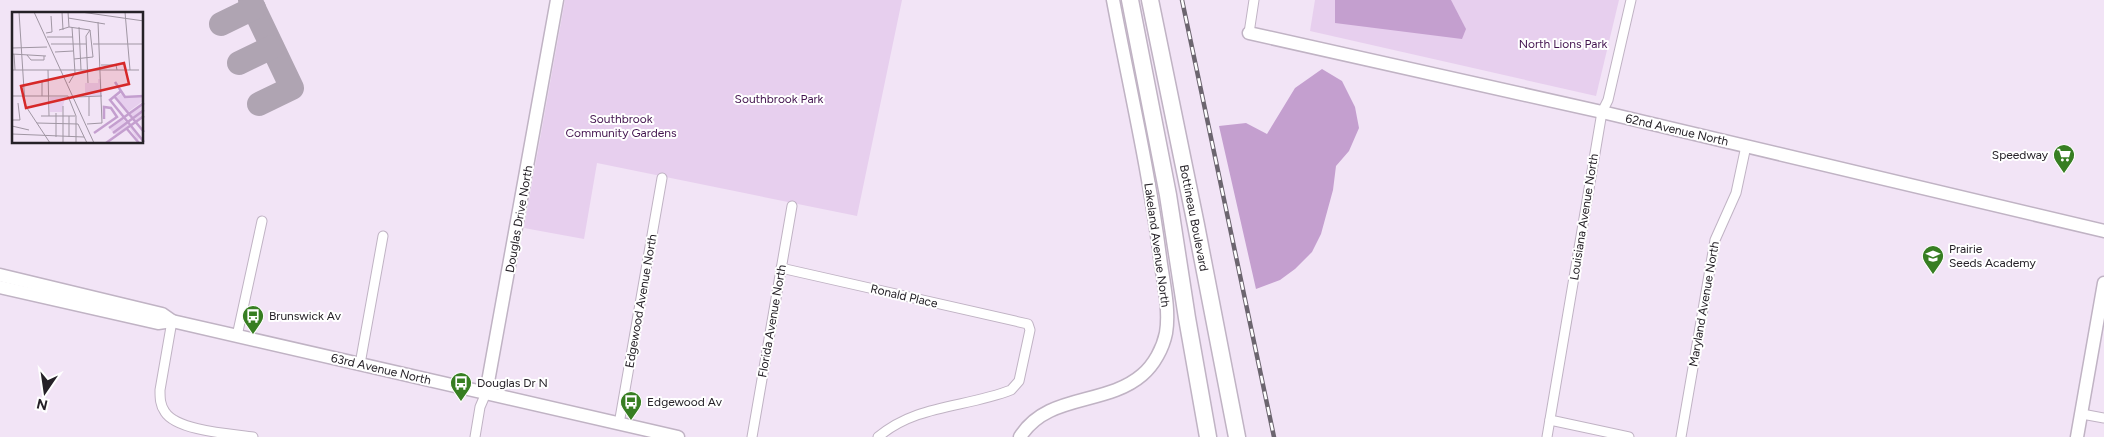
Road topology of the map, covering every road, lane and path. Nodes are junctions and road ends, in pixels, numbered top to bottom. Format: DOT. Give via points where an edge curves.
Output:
graph roads {
  1 [pos="557,0"];
  2 [pos="1113,0"];
  3 [pos="1130,0"];
  4 [pos="1150,0"];
  5 [pos="1254,0"];
  6 [pos="1631,0"];
  7 [pos="1249,32"];
  8 [pos="1602,112"];
  9 [pos="1746,146"];
  10 [pos="662,178"];
  11 [pos="792,206"];
  12 [pos="262,221"];
  13 [pos="2104,231"];
  14 [pos="383,236"];
  15 [pos="781,268"];
  16 [pos="0,275"];
  17 [pos="2104,283"];
  18 [pos="0,287"];
  19 [pos="172,321"];
  20 [pos="237,336"];
  21 [pos="360,364"];
  22 [pos="486,394"];
  23 [pos="2082,414"];
  24 [pos="2104,418"];
  25 [pos="1550,420"];
  26 [pos="619,424"];
  27 [pos="253,437"];
  28 [pos="475,437"];
  29 [pos="678,437"];
  30 [pos="752,437"];
  31 [pos="878,437"];
  32 [pos="1020,437"];
  33 [pos="1208,437"];
  34 [pos="1237,437"];
  35 [pos="1547,437"];
  36 [pos="1629,437"];
  37 [pos="1680,437"];
  38 [pos="2077,437"];
  1 -- 22 [label="street, Douglas Drive North"];
  2 -- 32 [label="street, Lakeland Avenue North" via="1156,220 1166,333 1157,355 1143,375 1120,390 1051,410 1030,424"];
  3 -- 33 [label="highway, Bottineau Boulevard" via="1166,186"];
  4 -- 34 [label="highway, Bottineau Boulevard"];
  5 -- 7 [label="street"];
  6 -- 8 [label="street, Louisiana Avenue North" via="1608,100"];
  7 -- 8 [label="street, 62nd Avenue North"];
  8 -- 9 [label="street, 62nd Avenue North"];
  8 -- 25 [label="street, Louisiana Avenue North"];
  9 -- 13 [label="street, 62nd Avenue North"];
  9 -- 37 [label="street, Maryland Avenue North" via="1736,193 1715,240"];
  10 -- 26 [label="street, Edgewood Avenue North"];
  11 -- 15 [label="street, Florida Avenue North"];
  12 -- 20 [label="street"];
  14 -- 21 [label="street"];
  15 -- 30 [label="street, Florida Avenue North"];
  15 -- 31 [label="street, Ronald Place" via="1028,324 1030,330 1019,381 1011,390 904,419"];
  16 -- 19 [label="street, 63rd Avenue North" via="162,314"];
  17 -- 23 [label="street"];
  18 -- 19 [label="street, 63rd Avenue North" via="158,323"];
  19 -- 20 [label="street, 63rd Avenue North"];
  19 -- 27 [label="street" via="160,390 165,414 187,426"];
  20 -- 21 [label="street, 63rd Avenue North"];
  21 -- 22 [label="street, 63rd Avenue North"];
  22 -- 26 [label="street, 63rd Avenue North"];
  22 -- 28 [label="street, Douglas Drive North" via="480,407"];
  23 -- 24 [label="street"];
  23 -- 38 [label="street"];
  25 -- 35 [label="street, Louisiana Avenue North"];
  25 -- 36 [label="street"];
  26 -- 29 [label="street, 63rd Avenue North"];
}
